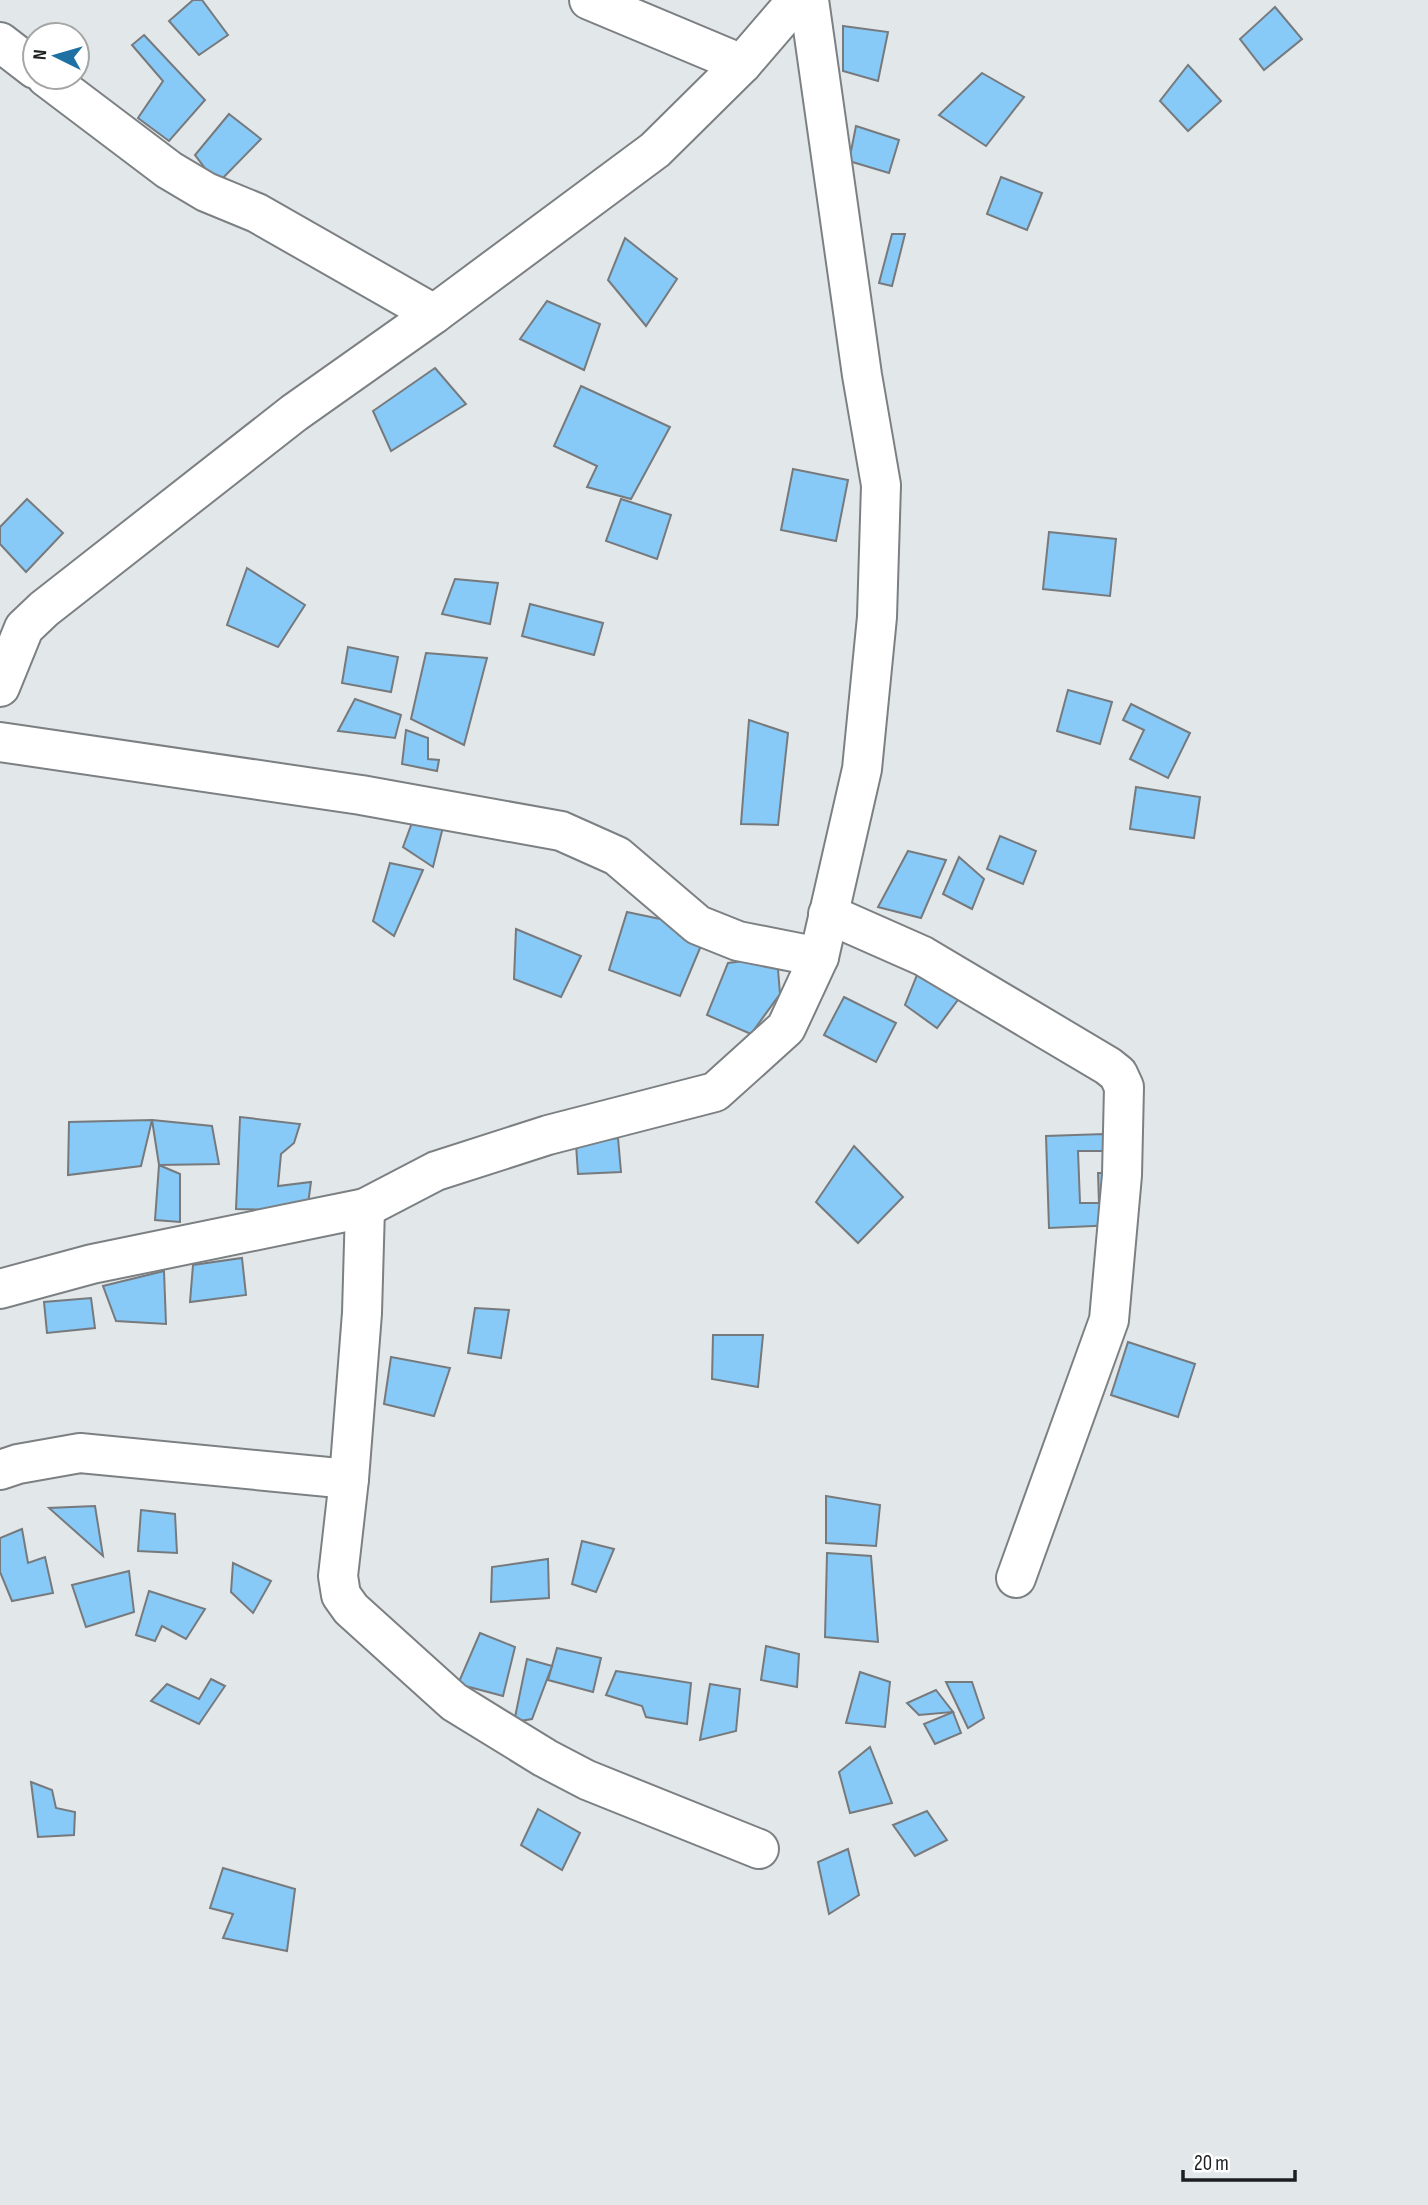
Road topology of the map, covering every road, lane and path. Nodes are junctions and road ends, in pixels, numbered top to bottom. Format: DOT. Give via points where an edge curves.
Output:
graph roads {
  1 [pos="589,0"];
  2 [pos="797,0"];
  3 [pos="809,0"];
  4 [pos="0,43"];
  5 [pos="21,58"];
  6 [pos="742,64"];
  7 [pos="65,91"];
  8 [pos="434,314"];
  9 [pos="0,687"];
  10 [pos="0,743"];
  11 [pos="828,914"];
  12 [pos="819,957"];
  13 [pos="365,1208"];
  14 [pos="0,1289"];
  15 [pos="0,1470"];
  16 [pos="349,1479"];
  17 [pos="1016,1578"];
  18 [pos="759,1849"];
  1 -- 6 [label="street"];
  2 -- 6 [label="street"];
  3 -- 11 [label="street" via="881,485 877,617 862,769"];
  4 -- 5 [label="street"];
  6 -- 8 [label="street" via="656,150"];
  7 -- 8 [label="street" via="169,170 206,192 257,213"];
  8 -- 9 [label="street" via="294,413 44,609 24,628"];
  10 -- 12 [label="street" via="361,795 561,831 617,856 698,925 738,941"];
  11 -- 12 [label="street"];
  11 -- 17 [label="street" via="923,956 1108,1066 1125,1087 1109,1320"];
  12 -- 13 [label="street" via="786,1028 715,1092 548,1135 436,1171"];
  13 -- 14 [label="street" via="92,1264"];
  13 -- 16 [label="street"];
  15 -- 16 [label="street" via="80,1453"];
  16 -- 18 [label="street" via="338,1576 341,1595 454,1702 587,1780"];
}
